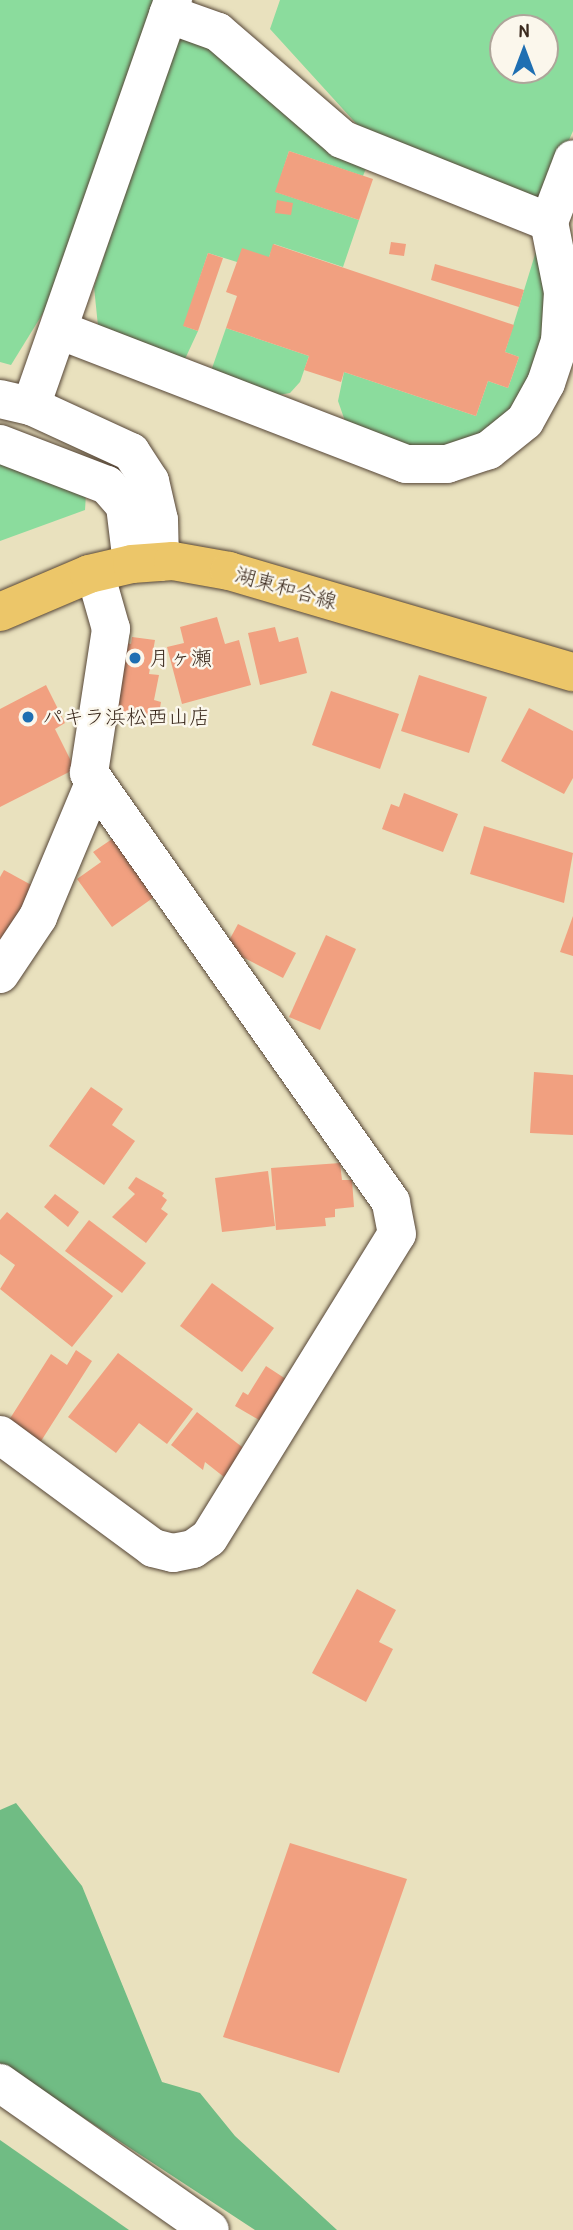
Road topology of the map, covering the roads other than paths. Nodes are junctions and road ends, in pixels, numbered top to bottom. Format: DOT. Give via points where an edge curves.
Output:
graph roads {
  1 [pos="171,7"];
  2 [pos="573,159"];
  3 [pos="549,222"];
  4 [pos="60,330"];
  5 [pos="16,402"];
  6 [pos="0,444"];
  7 [pos="146,563"];
  8 [pos="95,573"];
  9 [pos="0,612"];
  10 [pos="573,672"];
  11 [pos="94,783"];
  12 [pos="0,974"];
  13 [pos="0,1435"];
  14 [pos="0,2083"];
  15 [pos="210,2230"];
  1 -- 3 [label="street" via="218,32 342,139"];
  1 -- 4 [label="street"];
  2 -- 3 [label="street"];
  3 -- 4 [label="street" via="563,292 560,341 546,383 525,421 507,436 489,450 447,464 406,464"];
  4 -- 5 [label="street"];
  5 -- 7 [label="street" via="131,452 150,481 159,520"];
  6 -- 7 [label="street" via="107,485 125,506"];
  7 -- 8 [label="main road, 湖東和合線"];
  7 -- 10 [label="main road, 湖東和合線" via="229,571"];
  8 -- 9 [label="main road, 湖東和合線"];
  8 -- 11 [label="street" via="111,629 88,761"];
  11 -- 12 [label="street" via="38,917"];
  11 -- 13 [label="street" via="391,1202 397,1234 209,1538 193,1549 173,1553 153,1548"];
  14 -- 15 [label="street"];
}
